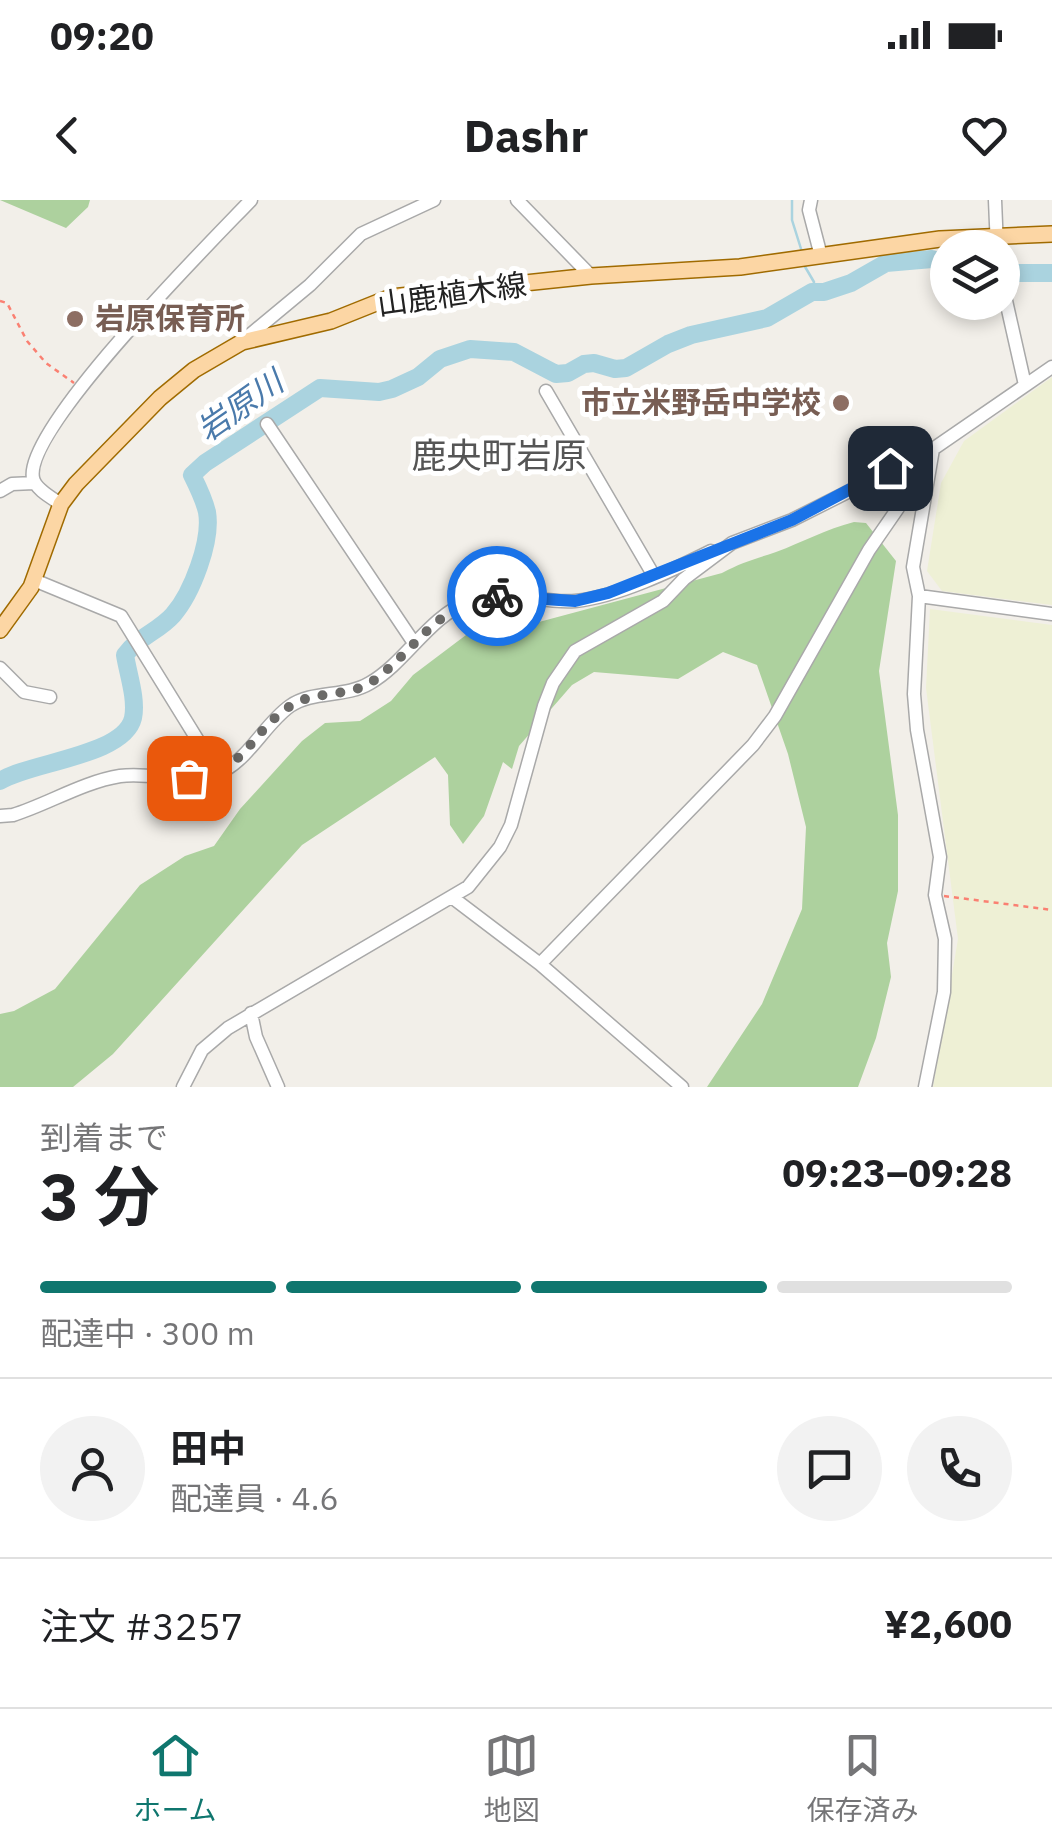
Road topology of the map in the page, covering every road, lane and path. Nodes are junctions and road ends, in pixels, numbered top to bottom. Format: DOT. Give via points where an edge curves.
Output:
graph roads {
  1 [pos="251,200"];
  2 [pos="434,200"];
  3 [pos="518,200"];
  4 [pos="810,200"];
  5 [pos="996,200"];
  6 [pos="997,230"];
  7 [pos="1052,234"];
  8 [pos="1020,239"];
  9 [pos="930,240"];
  10 [pos="810,258"];
  11 [pos="591,276"];
  12 [pos="0,301"];
  13 [pos="1009,320"];
  14 [pos="242,342"];
  15 [pos="1052,367"];
  16 [pos="1025,385"];
  17 [pos="82,388"];
  18 [pos="546,391"];
  19 [pos="267,424"];
  20 [pos="933,449"];
  21 [pos="890,468"];
  22 [pos="34,483"];
  23 [pos="0,491"];
  24 [pos="60,504"];
  25 [pos="732,542"];
  26 [pos="654,576"];
  27 [pos="34,580"];
  28 [pos="918,596"];
  29 [pos="1052,614"];
  30 [pos="0,630"];
  31 [pos="414,643"];
  32 [pos="0,668"];
  33 [pos="50,697"];
  34 [pos="218,774"];
  35 [pos="0,816"];
  36 [pos="935,895"];
  37 [pos="454,898"];
  38 [pos="1052,910"];
  39 [pos="540,964"];
  40 [pos="252,1013"];
  41 [pos="184,1087"];
  42 [pos="278,1087"];
  43 [pos="682,1087"];
  44 [pos="925,1087"];
  1 -- 17 [label="street"];
  2 -- 14 [label="street" via="361,234"];
  3 -- 11 [label="street"];
  4 -- 10 [label="street"];
  5 -- 6 [label="street"];
  7 -- 8 [label="main road, 山鹿植木線"];
  9 -- 10 [label="main road, 山鹿植木線"];
  10 -- 11 [label="main road, 山鹿植木線"];
  11 -- 14 [label="main road, 山鹿植木線" via="391,298 331,321"];
  12 -- 17 [label="path" via="8,303 46,363"];
  13 -- 16 [label="street"];
  14 -- 24 [label="main road, 山鹿植木線" via="160,398"];
  15 -- 16 [label="street"];
  16 -- 20 [label="street"];
  17 -- 22 [label="street" via="34,462"];
  18 -- 26 [label="street"];
  19 -- 31 [label="street"];
  20 -- 21 [label="street"];
  20 -- 28 [label="street" via="913,567"];
  21 -- 25 [label="street" via="806,514"];
  21 -- 39 [label="street" via="898,508 775,716"];
  22 -- 23 [label="street"];
  22 -- 24 [label="street"];
  24 -- 27 [label="main road, 山鹿植木線"];
  25 -- 26 [label="street"];
  25 -- 37 [label="street" via="663,601 575,651 544,706 500,847"];
  26 -- 31 [label="street" via="575,601 470,600"];
  27 -- 30 [label="main road, 山鹿植木線"];
  27 -- 34 [label="street" via="115,612"];
  28 -- 29 [label="street"];
  28 -- 36 [label="street" via="914,694 940,857"];
  31 -- 34 [label="street" via="371,683 288,707"];
  32 -- 33 [label="street" via="24,692"];
  34 -- 35 [label="street" via="114,777"];
  36 -- 38 [label="path"];
  36 -- 44 [label="street" via="946,939 944,992"];
  37 -- 39 [label="street"];
  37 -- 40 [label="street"];
  39 -- 43 [label="street"];
  40 -- 41 [label="street" via="202,1050"];
  40 -- 42 [label="street"];
}
